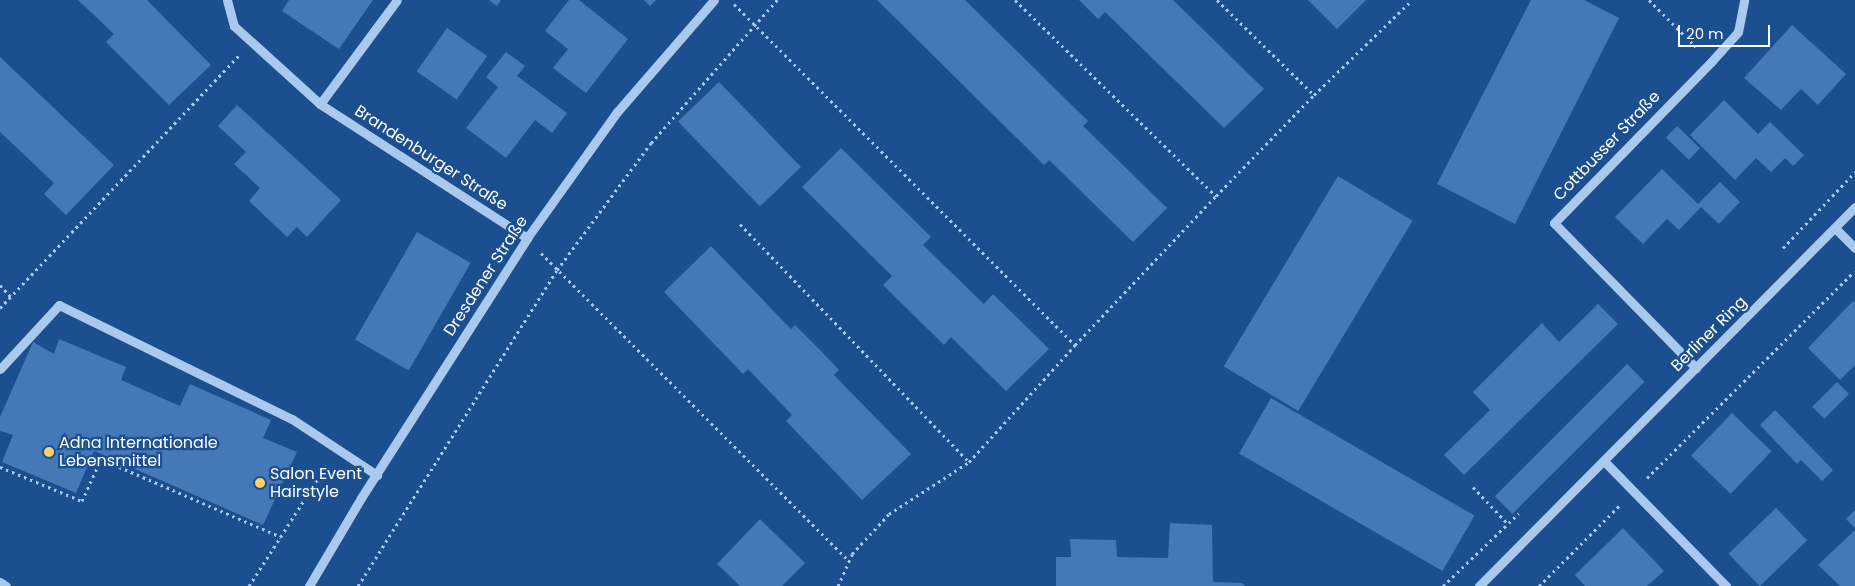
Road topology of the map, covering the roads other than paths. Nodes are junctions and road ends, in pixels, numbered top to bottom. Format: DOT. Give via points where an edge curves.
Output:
graph roads {
  1 [pos="227,0"];
  2 [pos="397,0"];
  3 [pos="714,0"];
  4 [pos="1744,0"];
  5 [pos="320,104"];
  6 [pos="1855,207"];
  7 [pos="1835,228"];
  8 [pos="527,238"];
  9 [pos="1855,248"];
  10 [pos="1696,368"];
  11 [pos="0,369"];
  12 [pos="1604,461"];
  13 [pos="377,476"];
  14 [pos="0,582"];
  15 [pos="6,586"];
  16 [pos="309,586"];
  17 [pos="1479,586"];
  18 [pos="1726,586"];
  1 -- 5 [label="street, Brandenburger Straße" via="234,26"];
  2 -- 5 [label="street"];
  3 -- 8 [label="street, Dresdener Straße" via="617,112"];
  4 -- 10 [label="street, Cottbusser Straße" via="1738,32 1554,222"];
  5 -- 8 [label="street, Brandenburger Straße"];
  6 -- 7 [label="street, Berliner Ring"];
  7 -- 9 [label="street"];
  7 -- 10 [label="street, Berliner Ring"];
  8 -- 13 [label="street, Dresdener Straße"];
  10 -- 12 [label="street, Berliner Ring"];
  11 -- 13 [label="street" via="59,305 292,419"];
  12 -- 17 [label="street, Berliner Ring"];
  12 -- 18 [label="street"];
  13 -- 16 [label="street, Dresdener Straße"];
  14 -- 15 [label="street"];
}
